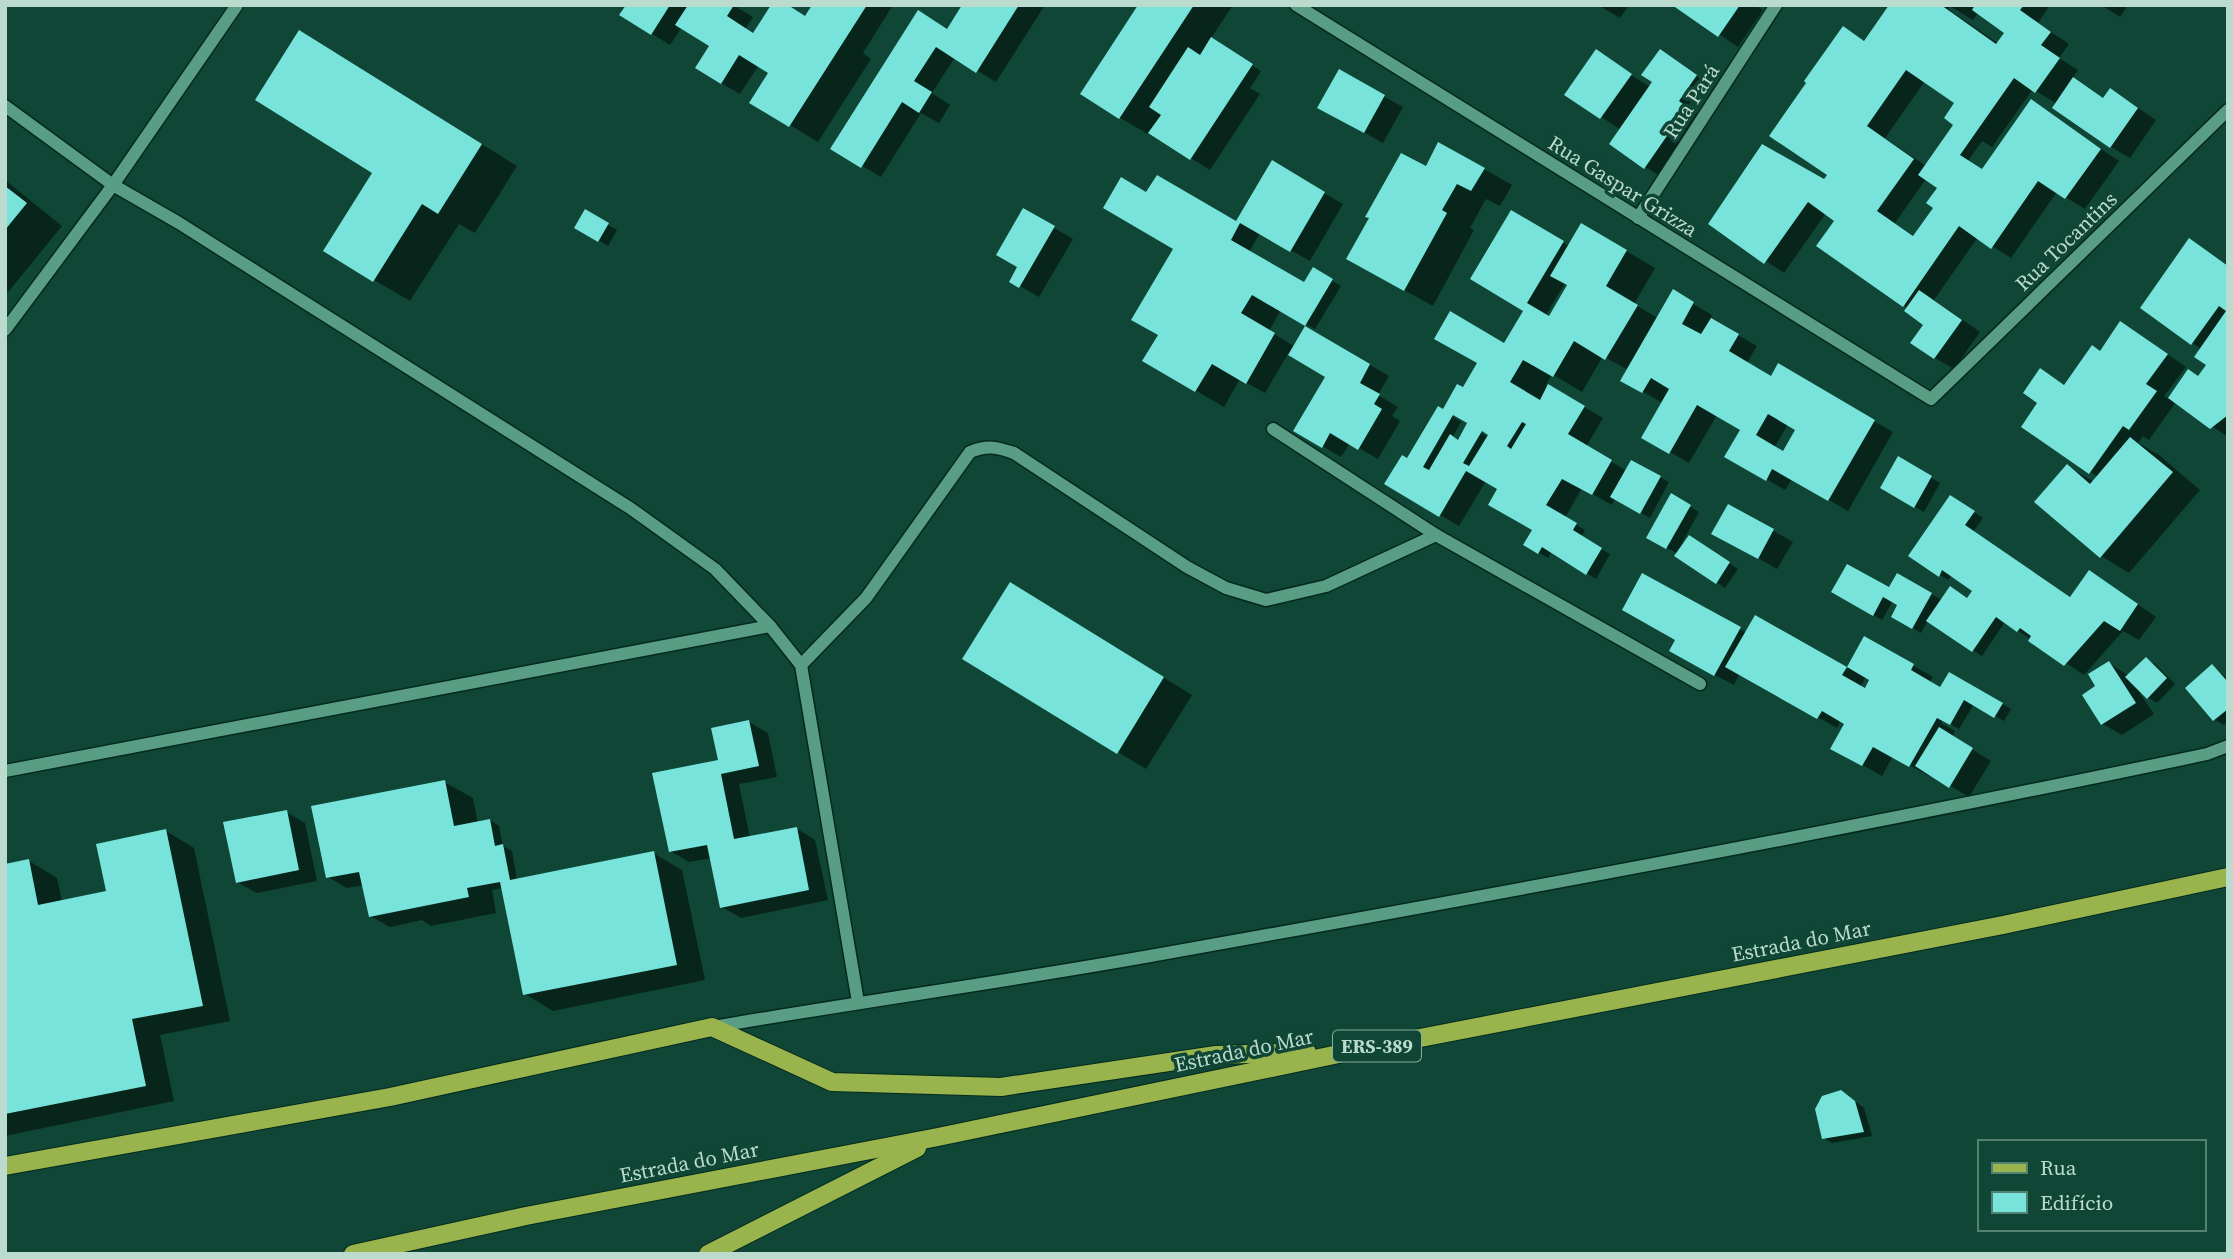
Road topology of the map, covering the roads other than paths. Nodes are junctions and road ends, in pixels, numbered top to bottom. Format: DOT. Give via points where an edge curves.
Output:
graph roads {
  1 [pos="237,5"];
  2 [pos="1296,5"];
  3 [pos="1776,5"];
  4 [pos="5,106"];
  5 [pos="2228,110"];
  6 [pos="113,184"];
  7 [pos="1638,218"];
  8 [pos="5,330"];
  9 [pos="1931,399"];
  10 [pos="1273,429"];
  11 [pos="1436,535"];
  12 [pos="770,626"];
  13 [pos="801,665"];
  14 [pos="1700,684"];
  15 [pos="2228,746"];
  16 [pos="5,771"];
  17 [pos="2228,877"];
  18 [pos="858,1002"];
  19 [pos="712,1027"];
  20 [pos="1353,1051"];
  21 [pos="938,1137"];
  22 [pos="5,1166"];
  23 [pos="353,1254"];
  24 [pos="708,1254"];
  1 -- 6 [label="street"];
  2 -- 7 [label="street, Rua Gaspar Grizza"];
  3 -- 7 [label="street, Rua Pará"];
  4 -- 6 [label="street"];
  5 -- 9 [label="street, Rua Tocantins"];
  6 -- 8 [label="street"];
  6 -- 12 [label="street" via="630,508 715,569"];
  7 -- 9 [label="street, Rua Gaspar Grizza"];
  10 -- 11 [label="street"];
  11 -- 13 [label="street" via="1326,586 1266,600 1226,588 1187,567 1014,453 996,446 982,447 970,452 866,598"];
  11 -- 14 [label="street"];
  12 -- 13 [label="street"];
  12 -- 16 [label="street"];
  13 -- 18 [label="street"];
  15 -- 18 [label="street" via="2005,796 1732,848 1149,956"];
  17 -- 20 [label="main road, Estrada do Mar / ERS-389"];
  18 -- 19 [label="street"];
  19 -- 20 [label="main road" via="832,1082 1002,1087 1216,1055"];
  19 -- 22 [label="main road" via="390,1097"];
  20 -- 21 [label="main road, Estrada do Mar / ERS-389"];
  21 -- 23 [label="main road, Estrada do Mar / ERS-389"];
  21 -- 24 [label="main road"];
}
